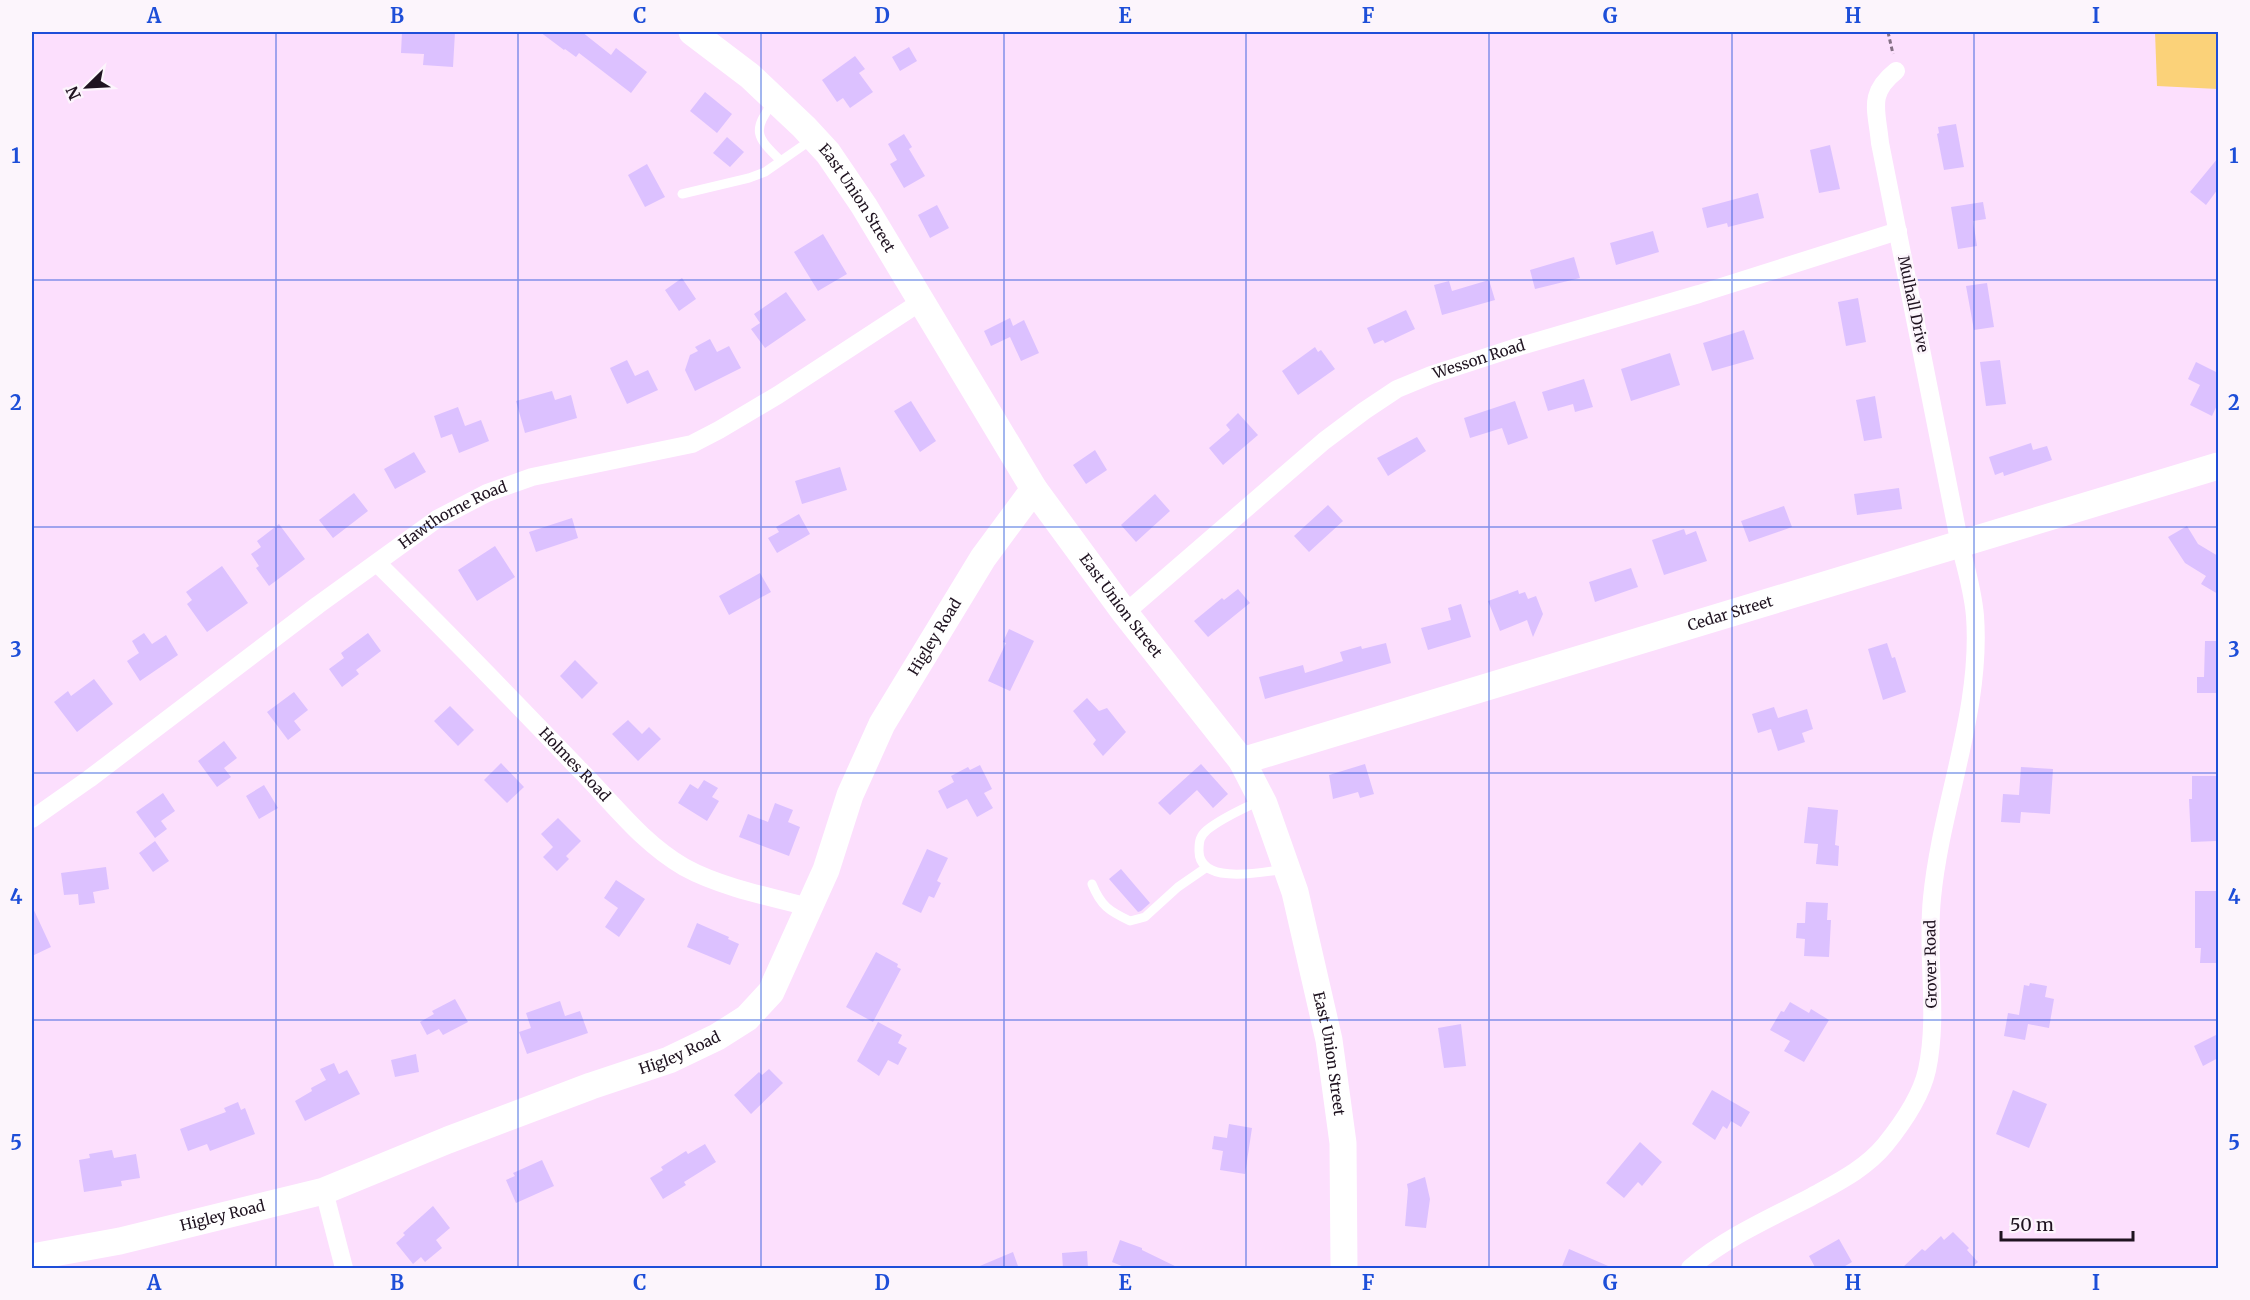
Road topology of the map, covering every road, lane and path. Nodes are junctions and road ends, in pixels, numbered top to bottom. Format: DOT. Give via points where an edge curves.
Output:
graph roads {
  1 [pos="692,32"];
  2 [pos="1888,32"];
  3 [pos="1896,71"];
  4 [pos="775,100"];
  5 [pos="814,138"];
  6 [pos="781,161"];
  7 [pos="682,194"];
  8 [pos="1898,231"];
  9 [pos="922,301"];
  10 [pos="2218,466"];
  11 [pos="1034,489"];
  12 [pos="1960,545"];
  13 [pos="377,563"];
  14 [pos="1125,614"];
  15 [pos="1242,761"];
  16 [pos="1262,800"];
  17 [pos="32,819"];
  18 [pos="1207,867"];
  19 [pos="1287,868"];
  20 [pos="1092,884"];
  21 [pos="810,907"];
  22 [pos="324,1191"];
  23 [pos="32,1257"];
  24 [pos="344,1269"];
  25 [pos="1344,1269"];
  26 [pos="1690,1269"];
  1 -- 4 [label="street, East Union Street"];
  2 -- 3 [label="path"];
  3 -- 8 [label="street, Mulhall Drive" via="1880,86 1876,96 1880,143"];
  4 -- 5 [label="street, East Union Street"];
  4 -- 6 [label="lane" via="758,128 762,141"];
  5 -- 6 [label="lane"];
  5 -- 9 [label="street, East Union Street" via="864,206"];
  6 -- 7 [label="lane" via="750,178"];
  8 -- 12 [label="street, Mulhall Drive"];
  8 -- 14 [label="street, Wesson Road" via="1514,348 1398,389 1324,441"];
  9 -- 11 [label="street, East Union Street"];
  9 -- 13 [label="street, Hawthorne Road" via="778,395 692,444 532,477 487,493 438,519"];
  10 -- 12 [label="street, Cedar Street"];
  11 -- 14 [label="street, East Union Street"];
  11 -- 21 [label="street, Higley Road" via="983,558 882,724 850,795"];
  12 -- 15 [label="street, Cedar Street"];
  12 -- 26 [label="street, Grover Road" via="1975,617 1974,669 1933,888 1929,923 1932,1026 1921,1087 1895,1131 1864,1165 1716,1248"];
  13 -- 17 [label="street, Hawthorne Road"];
  13 -- 21 [label="street, Holmes Road" via="659,851 686,868 740,889"];
  14 -- 15 [label="street, East Union Street"];
  15 -- 16 [label="street, East Union Street"];
  16 -- 18 [label="lane" via="1225,818 1199,839 1198,855"];
  16 -- 19 [label="street, East Union Street"];
  18 -- 19 [label="lane" via="1218,873 1234,874"];
  18 -- 20 [label="lane" via="1145,917 1130,921 1112,913 1098,900"];
  19 -- 25 [label="street, East Union Street" via="1329,1040 1337,1091 1343,1143"];
  21 -- 22 [label="street, Higley Road" via="771,992 747,1018 717,1037 669,1060 459,1136"];
  22 -- 23 [label="street, Higley Road" via="120,1241"];
  22 -- 24 [label="street"];
}
